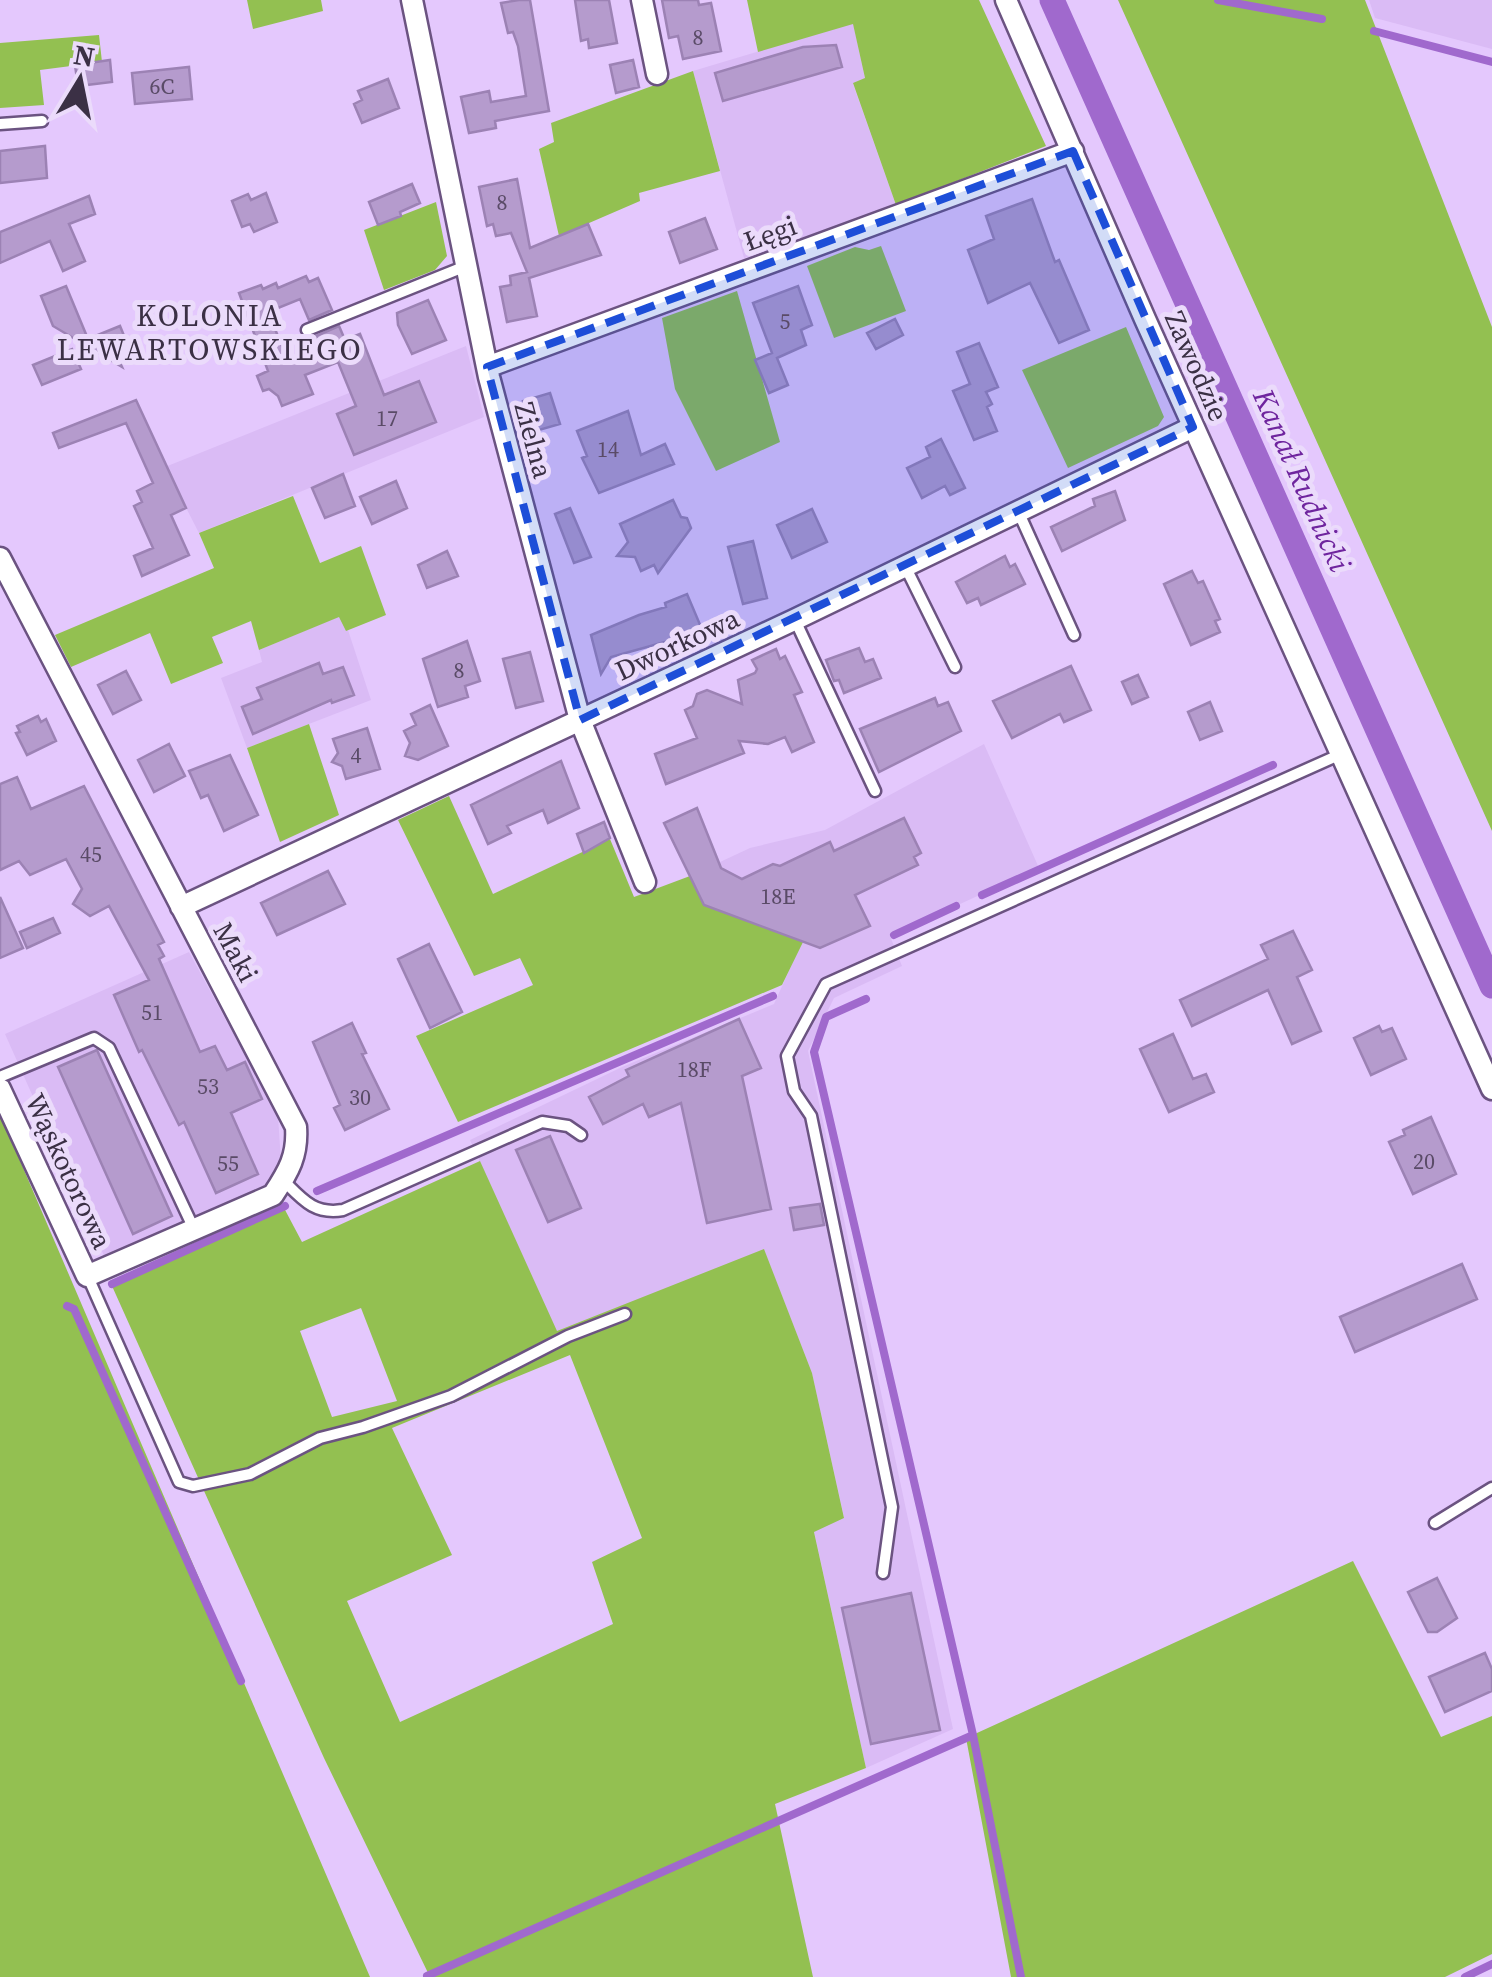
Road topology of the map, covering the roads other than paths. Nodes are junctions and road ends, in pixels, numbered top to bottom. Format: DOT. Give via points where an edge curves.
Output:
graph roads {
  1 [pos="412,0"];
  2 [pos="642,0"];
  3 [pos="1006,0"];
  4 [pos="656,74"];
  5 [pos="42,121"];
  6 [pos="0,124"];
  7 [pos="1072,151"];
  8 [pos="466,266"];
  9 [pos="307,330"];
  10 [pos="487,367"];
  11 [pos="1194,426"];
  12 [pos="1018,512"];
  13 [pos="0,558"];
  14 [pos="905,566"];
  15 [pos="794,620"];
  16 [pos="1074,635"];
  17 [pos="955,667"];
  18 [pos="580,720"];
  19 [pos="1342,753"];
  20 [pos="875,791"];
  21 [pos="644,882"];
  22 [pos="182,908"];
  23 [pos="0,1077"];
  24 [pos="0,1089"];
  25 [pos="1492,1089"];
  26 [pos="581,1135"];
  27 [pos="283,1180"];
  28 [pos="194,1229"];
  29 [pos="87,1276"];
  30 [pos="624,1314"];
  31 [pos="1492,1488"];
  32 [pos="1435,1523"];
  33 [pos="883,1574"];
  1 -- 8 [label="street, Zielna"];
  2 -- 4 [label="street"];
  3 -- 7 [label="street, Zawodzie"];
  5 -- 6 [label="lane"];
  7 -- 10 [label="street, Łęgi"];
  7 -- 11 [label="street, Zawodzie"];
  8 -- 9 [label="lane"];
  8 -- 10 [label="street, Zielna"];
  10 -- 18 [label="street, Zielna"];
  11 -- 12 [label="street, Dworkowa"];
  11 -- 19 [label="street, Zawodzie"];
  12 -- 14 [label="street, Dworkowa"];
  12 -- 16 [label="lane"];
  13 -- 22 [label="street, Maki"];
  14 -- 15 [label="street, Dworkowa"];
  14 -- 17 [label="lane"];
  15 -- 18 [label="street, Dworkowa"];
  15 -- 20 [label="lane"];
  18 -- 21 [label="street, Zielna"];
  18 -- 22 [label="street, Dworkowa"];
  19 -- 25 [label="street, Zawodzie"];
  19 -- 33 [label="lane" via="826,984 787,1056 794,1091 812,1116 892,1507"];
  22 -- 27 [label="street, Maki" via="296,1126 297,1148"];
  23 -- 28 [label="lane" via="94,1038 110,1048"];
  24 -- 29 [label="street, Wąskotorowa"];
  26 -- 27 [label="lane" via="542,1122 327,1213 311,1208"];
  27 -- 28 [label="street" via="273,1194"];
  28 -- 29 [label="street"];
  29 -- 30 [label="lane" via="179,1482 194,1486 250,1474 320,1438 451,1396"];
  31 -- 32 [label="lane"];
}
